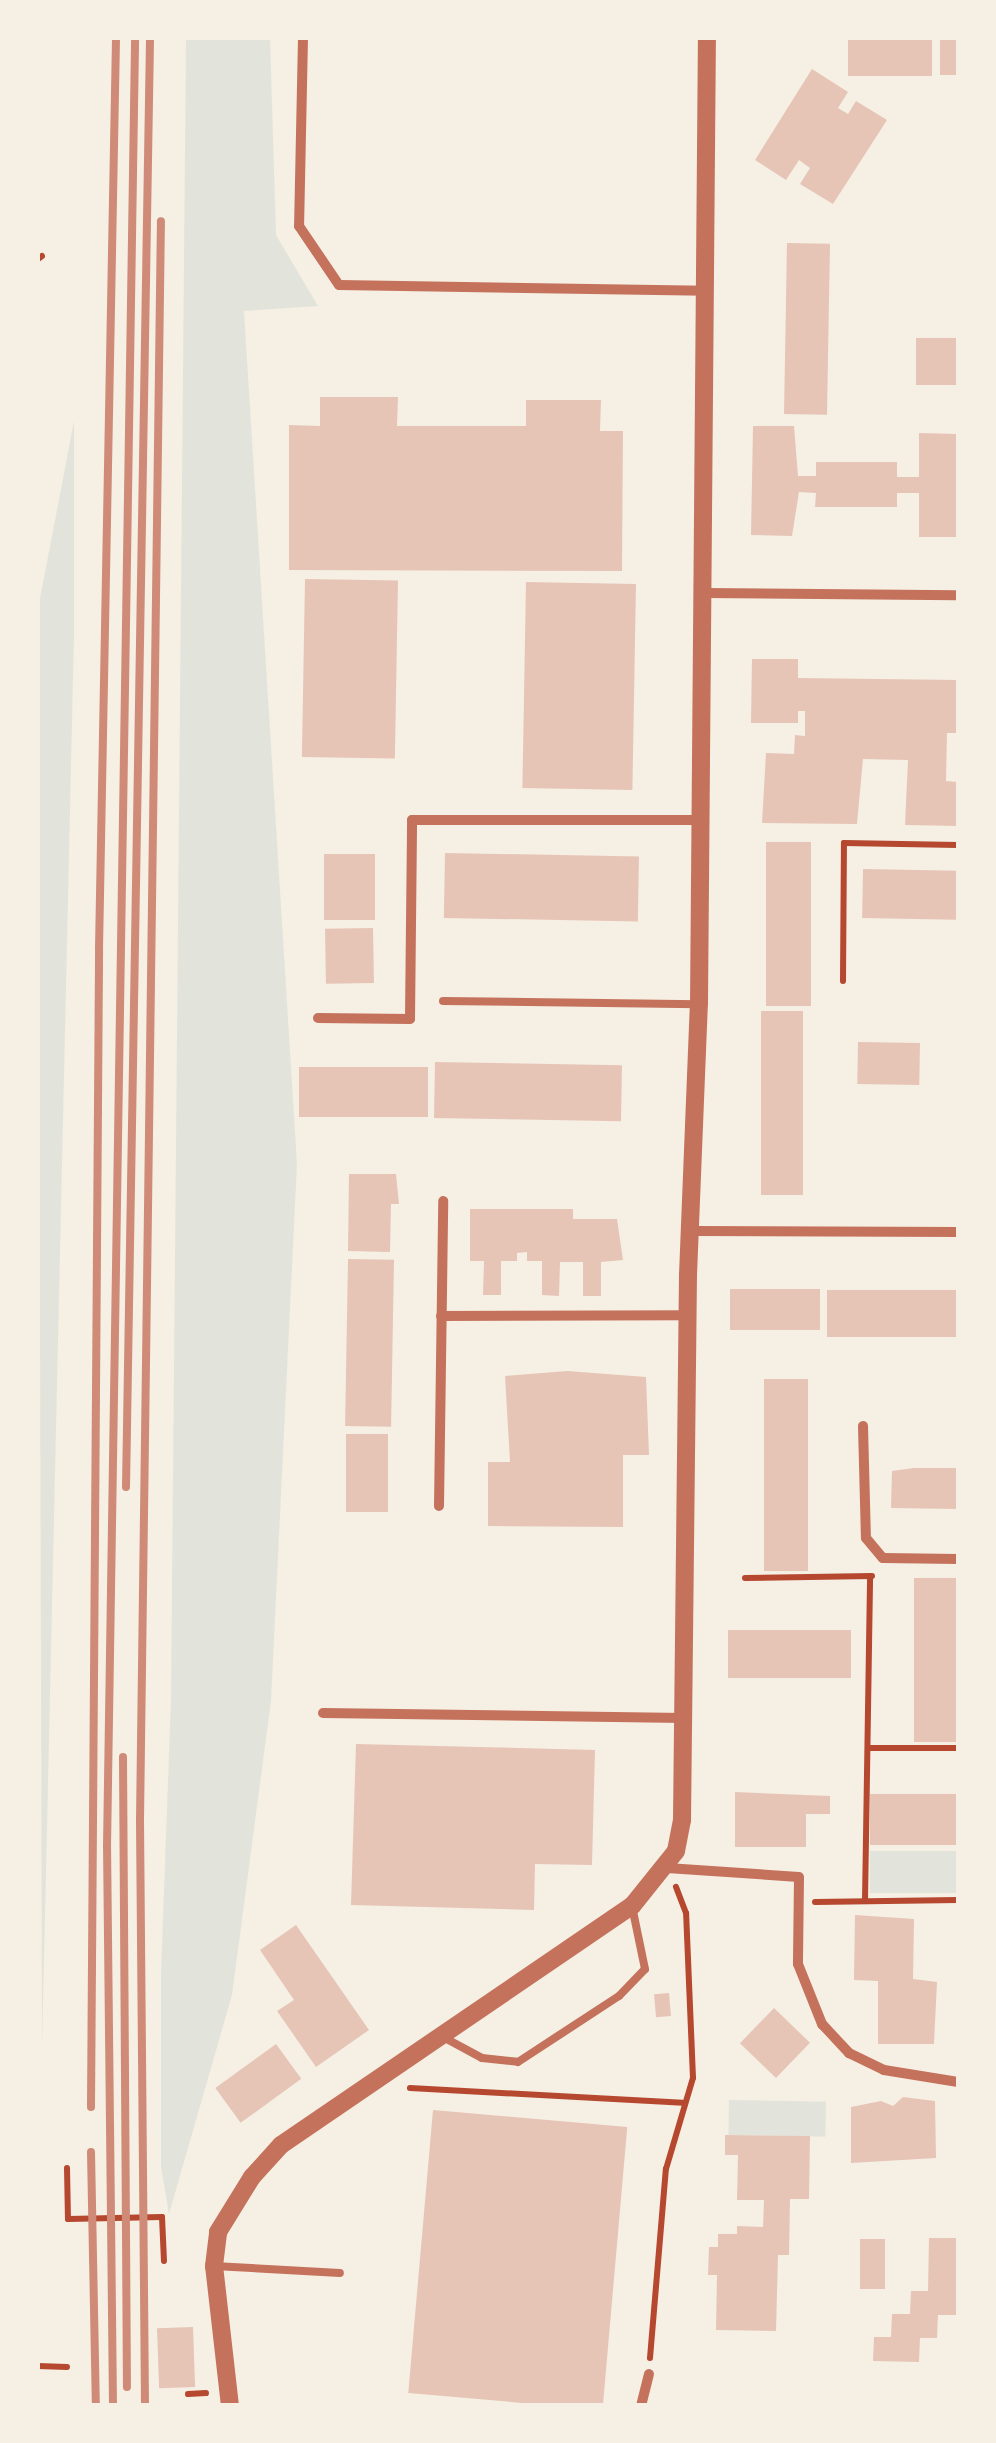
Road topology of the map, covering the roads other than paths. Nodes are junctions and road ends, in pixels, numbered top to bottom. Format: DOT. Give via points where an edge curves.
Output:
graph roads {
  1 [pos="303,38"];
  2 [pos="707,38"];
  3 [pos="705,292"];
  4 [pos="704,594"];
  5 [pos="958,595"];
  6 [pos="701,820"];
  7 [pos="443,1002"];
  8 [pos="699,1004"];
  9 [pos="318,1018"];
  10 [pos="442,1201"];
  11 [pos="694,1231"];
  12 [pos="958,1232"];
  13 [pos="688,1315"];
  14 [pos="441,1316"];
  15 [pos="862,1426"];
  16 [pos="439,1506"];
  17 [pos="958,1558"];
  18 [pos="323,1713"];
  19 [pos="684,1718"];
  20 [pos="667,1868"];
  21 [pos="632,1906"];
  22 [pos="443,2037"];
  23 [pos="958,2082"];
  24 [pos="214,2266"];
  25 [pos="340,2274"];
  26 [pos="649,2374"];
  27 [pos="231,2405"];
  28 [pos="641,2406"];
  1 -- 3 [label="street" via="299,226 339,285"];
  2 -- 3 [label="street"];
  3 -- 4 [label="street"];
  4 -- 5 [label="street"];
  4 -- 6 [label="street"];
  6 -- 8 [label="street"];
  6 -- 9 [label="street" via="412,820 410,1019"];
  7 -- 8 [label="lane"];
  8 -- 11 [label="street"];
  10 -- 14 [label="street"];
  11 -- 12 [label="street"];
  11 -- 13 [label="street"];
  13 -- 14 [label="street"];
  13 -- 19 [label="street"];
  14 -- 16 [label="street"];
  15 -- 17 [label="street" via="866,1538 883,1558"];
  18 -- 19 [label="street"];
  19 -- 20 [label="street" via="682,1820"];
  20 -- 21 [label="street"];
  20 -- 23 [label="street" via="798,1877 798,1964 822,2024 849,2053 884,2070"];
  21 -- 22 [label="street"];
  21 -- 22 [label="lane" via="645,1970 619,1996 518,2062 482,2058"];
  22 -- 24 [label="street" via="282,2145 231,2204 218,2232"];
  24 -- 25 [label="lane"];
  24 -- 27 [label="street"];
  26 -- 28 [label="street"];
}
